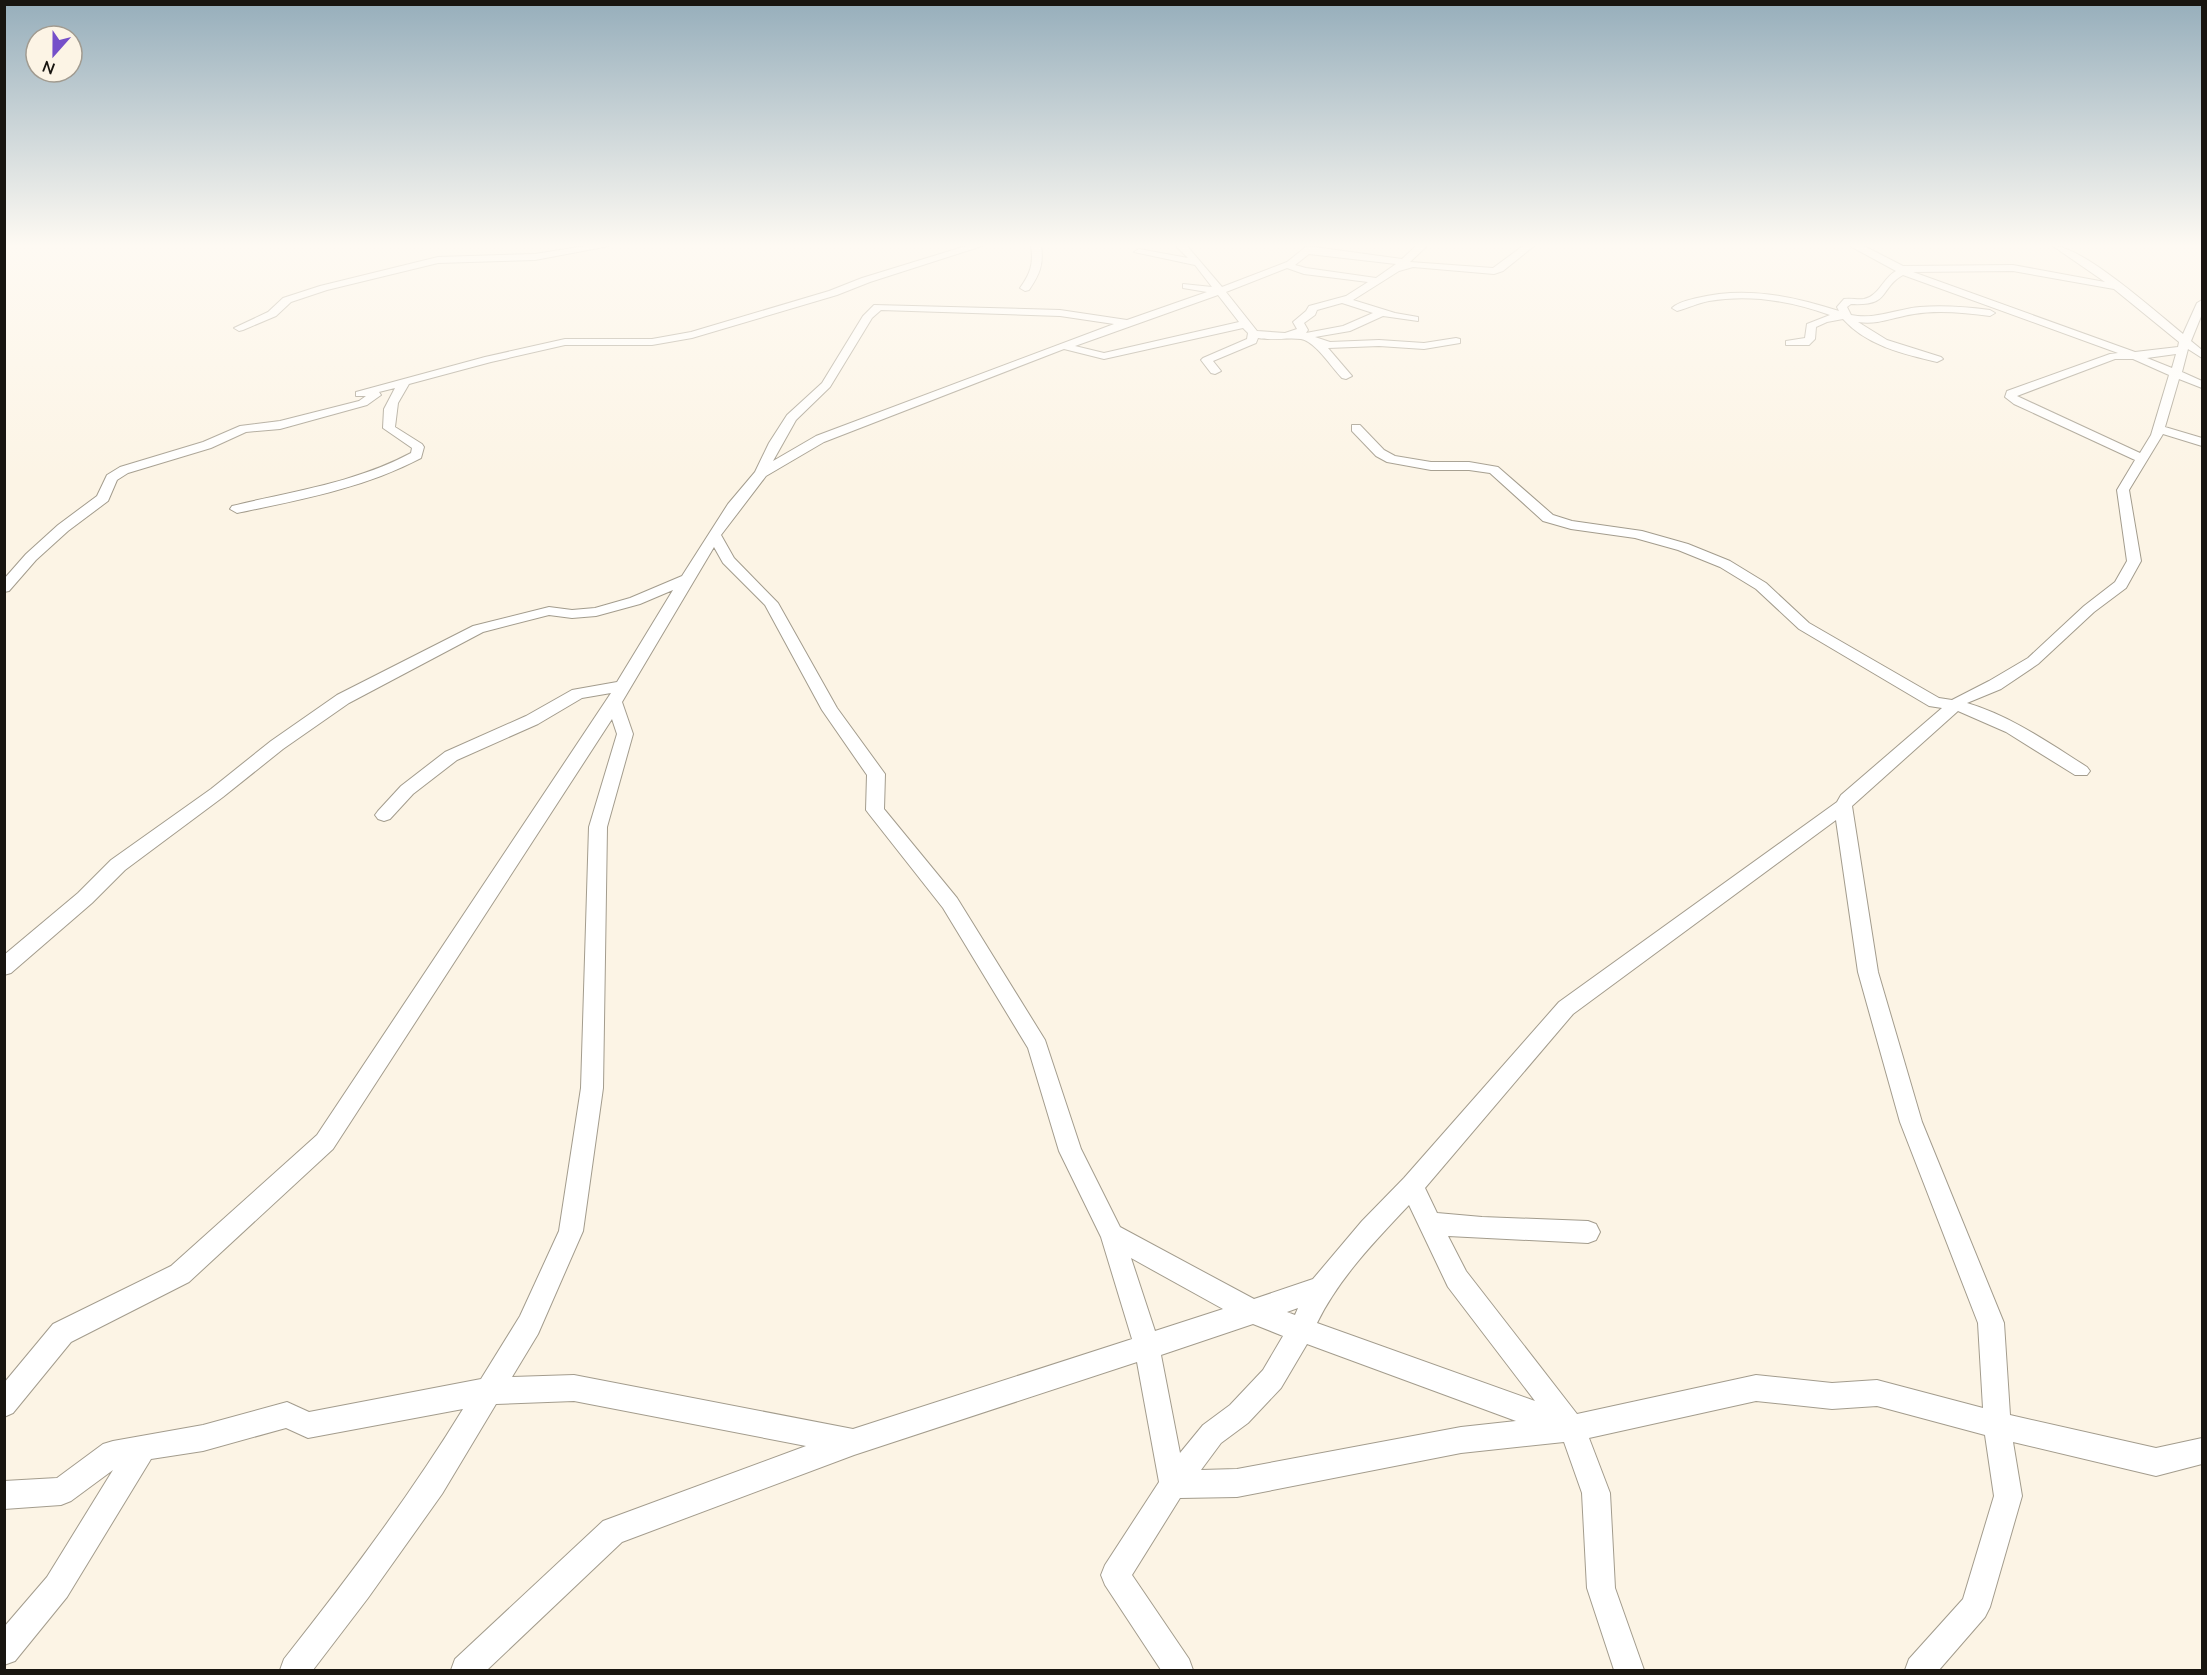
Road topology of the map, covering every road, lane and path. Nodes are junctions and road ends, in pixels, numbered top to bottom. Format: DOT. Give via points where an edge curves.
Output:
graph roads {
  1 [pos="248,324"];
  2 [pos="728,324"];
  3 [pos="863,324"];
  4 [pos="1131,324"];
  5 [pos="1245,324"];
  6 [pos="1299,324"];
  7 [pos="1357,324"];
  8 [pos="1814,324"];
  9 [pos="1857,324"];
  10 [pos="2048,324"];
  11 [pos="2161,324"];
  12 [pos="2196,324"];
  13 [pos="239,328"];
  14 [pos="1249,329"];
  15 [pos="1304,333"];
  16 [pos="1456,341"];
  17 [pos="1790,342"];
  18 [pos="1320,344"];
  19 [pos="1063,346"];
  20 [pos="2190,349"];
  21 [pos="1360,353"];
  22 [pos="2136,356"];
  23 [pos="1937,359"];
  24 [pos="1215,371"];
  25 [pos="2175,371"];
  26 [pos="1346,376"];
  27 [pos="405,382"];
  28 [pos="2202,385"];
  29 [pos="383,388"];
  30 [pos="360,394"];
  31 [pos="1356,428"];
  32 [pos="2159,429"];
  33 [pos="2202,442"];
  34 [pos="2143,459"];
  35 [pos="761,473"];
  36 [pos="237,509"];
  37 [pos="714,535"];
  38 [pos="686,579"];
  39 [pos="4,588"];
  40 [pos="619,694"];
  41 [pos="1945,708"];
  42 [pos="2081,771"];
  43 [pos="1843,806"];
  44 [pos="384,815"];
  45 [pos="4,967"];
  46 [pos="1412,1186"];
  47 [pos="1430,1222"];
  48 [pos="1588,1232"];
  49 [pos="1112,1235"];
  50 [pos="1321,1288"];
  51 [pos="1253,1312"];
  52 [pos="1301,1330"];
  53 [pos="1147,1347"];
  54 [pos="489,1391"];
  55 [pos="4,1404"];
  56 [pos="1997,1425"];
  57 [pos="1572,1428"];
  58 [pos="854,1442"];
  59 [pos="142,1447"];
  60 [pos="2202,1451"];
  61 [pos="1173,1485"];
  62 [pos="4,1495"];
  63 [pos="4,1650"];
  64 [pos="295,1671"];
  65 [pos="466,1671"];
  66 [pos="1178,1671"];
  67 [pos="1629,1671"];
  68 [pos="1920,1671"];
  1 -- 13 [label="street"];
  2 -- 27 [label="street" via="652,342 565,342"];
  3 -- 35 [label="street" via="826,385 791,418"];
  4 -- 19 [label="street"];
  5 -- 14 [label="street"];
  6 -- 15 [label="street"];
  7 -- 15 [label="street" via="1326,334"];
  8 -- 17 [label="street" via="1805,343"];
  9 -- 23 [label="street" via="1885,344"];
  10 -- 22 [label="street"];
  11 -- 20 [label="street"];
  12 -- 20 [label="street"];
  14 -- 15 [label="street" via="1262,336"];
  14 -- 19 [label="street" via="1104,356"];
  14 -- 24 [label="street" via="1252,342 1207,360"];
  15 -- 18 [label="street"];
  16 -- 18 [label="street" via="1424,346"];
  18 -- 21 [label="street" via="1336,351"];
  18 -- 26 [label="street"];
  19 -- 35 [label="street" via="820,439"];
  20 -- 22 [label="street"];
  20 -- 25 [label="street"];
  22 -- 25 [label="street"];
  22 -- 34 [label="street" via="2114,356 2011,393 2011,397"];
  25 -- 28 [label="street"];
  25 -- 32 [label="street"];
  27 -- 29 [label="street"];
  27 -- 36 [label="street" via="390,406 389,428 418,447 417,455 376,474"];
  29 -- 30 [label="street"];
  29 -- 39 [label="street" via="363,403 280,425 244,429 207,445 124,470 112,478 103,498 31,557"];
  31 -- 41 [label="street" via="1390,459 1494,470 1548,518 1637,534 1725,564 1761,586 1803,626"];
  32 -- 33 [label="street"];
  32 -- 34 [label="street"];
  34 -- 41 [label="street" via="2124,490 2134,561 2121,585 2033,661 1995,685"];
  35 -- 37 [label="street"];
  37 -- 38 [label="street"];
  37 -- 49 [label="street" via="728,560 771,603 830,710 876,774 875,810 950,903 1038,1046 1070,1150"];
  38 -- 40 [label="street"];
  38 -- 45 [label="street" via="636,601 596,612 549,611 478,629 343,699 118,865"];
  40 -- 44 [label="street" via="578,694 522,725 451,756 407,790"];
  40 -- 54 [label="street" via="625,734 598,827 592,1088 571,1232 529,1325"];
  40 -- 55 [label="street" via="325,1142 180,1274 62,1333"];
  41 -- 42 [label="street" via="1988,716"];
  41 -- 43 [label="street"];
  43 -- 46 [label="street" via="1566,1008"];
  43 -- 56 [label="street" via="1868,972 1880,1015 1911,1122 1991,1323"];
  46 -- 47 [label="street"];
  46 -- 50 [label="street"];
  47 -- 48 [label="street"];
  47 -- 57 [label="street" via="1457,1279"];
  49 -- 51 [label="street"];
  49 -- 53 [label="street"];
  50 -- 51 [label="street"];
  50 -- 52 [label="street"];
  51 -- 52 [label="street"];
  51 -- 53 [label="street"];
  52 -- 57 [label="street"];
  52 -- 61 [label="street" via="1272,1379 1239,1414 1212,1434"];
  53 -- 58 [label="street"];
  53 -- 61 [label="street"];
  54 -- 58 [label="street" via="574,1388"];
  54 -- 59 [label="street" via="308,1425 288,1415 203,1438"];
  54 -- 64 [label="street" via="432,1484"];
  56 -- 57 [label="street" via="1877,1393 1832,1396 1756,1388"];
  56 -- 60 [label="street" via="2156,1462"];
  56 -- 68 [label="street" via="2008,1496 1975,1607"];
  57 -- 61 [label="street" via="1461,1440 1237,1483"];
  57 -- 67 [label="street" via="1596,1493 1601,1588"];
  58 -- 65 [label="street" via="613,1531"];
  59 -- 62 [label="street" via="113,1454 61,1491"];
  59 -- 63 [label="street" via="57,1587"];
  61 -- 66 [label="street" via="1115,1575"];
}
